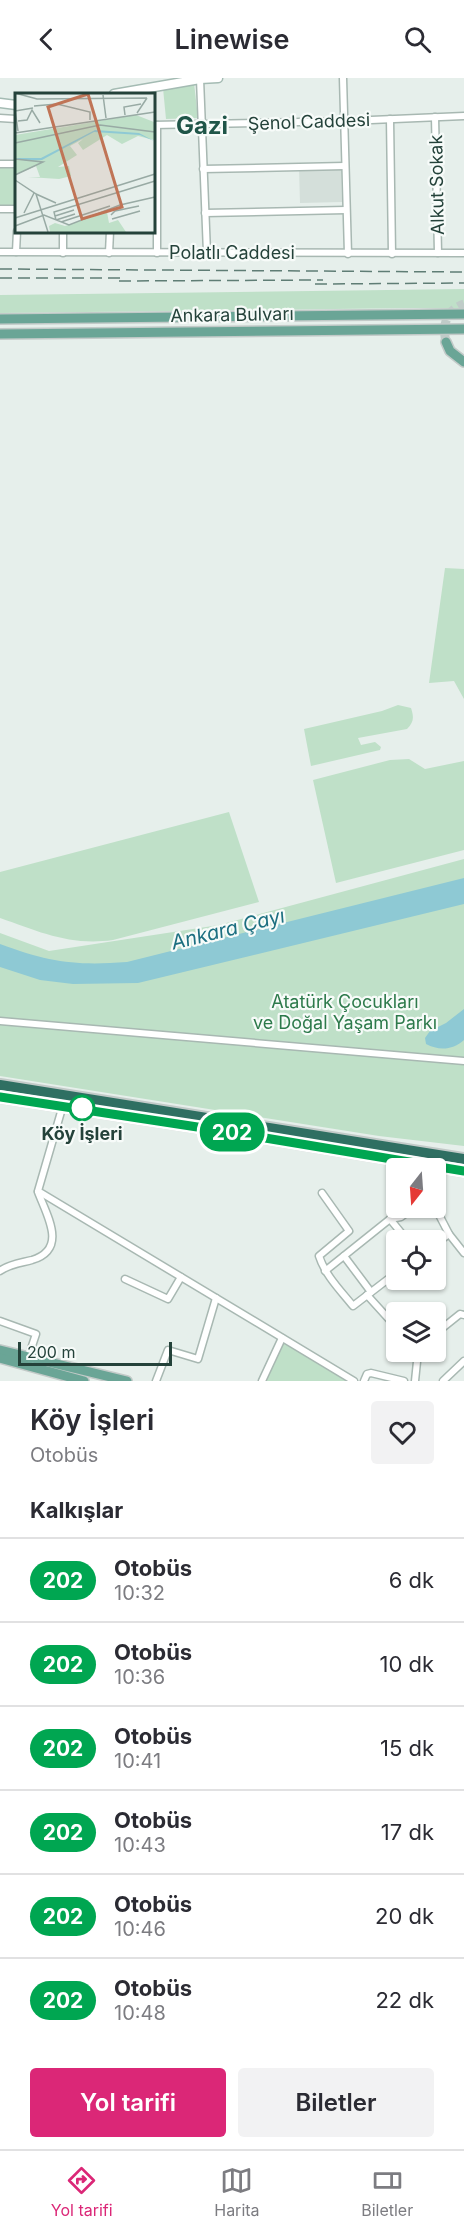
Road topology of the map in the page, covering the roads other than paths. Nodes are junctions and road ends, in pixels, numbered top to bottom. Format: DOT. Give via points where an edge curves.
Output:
graph roads {
  1 [pos="218,78"];
  2 [pos="343,78"];
  3 [pos="200,79"];
  4 [pos="182,80"];
  5 [pos="119,93"];
  6 [pos="0,103"];
  7 [pos="15,105"];
  8 [pos="464,116"];
  9 [pos="435,117"];
  10 [pos="0,118"];
  11 [pos="15,119"];
  12 [pos="390,119"];
  13 [pos="343,121"];
  14 [pos="155,125"];
  15 [pos="202,125"];
  16 [pos="345,166"];
  17 [pos="203,169"];
  18 [pos="346,210"];
  19 [pos="205,213"];
  20 [pos="16,232"];
  21 [pos="63,232"];
  22 [pos="110,232"];
  23 [pos="0,252"];
  24 [pos="16,252"];
  25 [pos="63,253"];
  26 [pos="109,253"];
  27 [pos="157,253"];
  28 [pos="207,253"];
  29 [pos="438,253"];
  30 [pos="464,253"];
  31 [pos="348,254"];
  32 [pos="392,254"];
  33 [pos="464,314"];
  34 [pos="0,319"];
  35 [pos="464,329"];
  36 [pos="0,334"];
  37 [pos="446,342"];
  38 [pos="464,362"];
  39 [pos="0,1022"];
  40 [pos="464,1061"];
  41 [pos="0,1085"];
  42 [pos="0,1097"];
  43 [pos="63,1106"];
  44 [pos="464,1159"];
  45 [pos="464,1171"];
  46 [pos="38,1191"];
  47 [pos="322,1193"];
  48 [pos="396,1218"];
  49 [pos="441,1218"];
  50 [pos="390,1219"];
  51 [pos="399,1230"];
  52 [pos="449,1234"];
  53 [pos="446,1236"];
  54 [pos="464,1253"];
  55 [pos="344,1256"];
  56 [pos="0,1271"];
  57 [pos="326,1271"];
  58 [pos="181,1277"];
  59 [pos="125,1279"];
  60 [pos="386,1281"];
  61 [pos="369,1294"];
  62 [pos="216,1298"];
  63 [pos="386,1315"];
  64 [pos="464,1316"];
  65 [pos="0,1321"];
  66 [pos="446,1325"];
  67 [pos="282,1338"];
  68 [pos="0,1350"];
  69 [pos="0,1358"];
  70 [pos="28,1358"];
  71 [pos="417,1362"];
  72 [pos="464,1362"];
  73 [pos="84,1381"];
  74 [pos="127,1381"];
  75 [pos="156,1381"];
  76 [pos="262,1381"];
  77 [pos="354,1381"];
  78 [pos="364,1381"];
  79 [pos="404,1381"];
  80 [pos="415,1381"];
  81 [pos="443,1381"];
  1 -- 3 [label="main road"];
  2 -- 13 [label="street"];
  3 -- 4 [label="main road"];
  3 -- 15 [label="street"];
  4 -- 5 [label="main road"];
  6 -- 7 [label="main road"];
  8 -- 9 [label="street, Şenol Caddesi"];
  9 -- 12 [label="street, Şenol Caddesi"];
  9 -- 29 [label="street, Alkut Sokak"];
  10 -- 11 [label="street"];
  12 -- 13 [label="street, Şenol Caddesi"];
  12 -- 32 [label="street"];
  13 -- 15 [label="street, Şenol Caddesi"];
  13 -- 16 [label="street"];
  14 -- 15 [label="street, Şenol Caddesi"];
  14 -- 27 [label="street"];
  15 -- 17 [label="street"];
  16 -- 17 [label="street"];
  16 -- 18 [label="street"];
  17 -- 19 [label="street"];
  18 -- 19 [label="street"];
  18 -- 31 [label="street"];
  19 -- 28 [label="street"];
  20 -- 24 [label="street"];
  21 -- 25 [label="street"];
  22 -- 26 [label="street"];
  23 -- 24 [label="street, Polatlı Caddesi"];
  24 -- 25 [label="street, Polatlı Caddesi"];
  25 -- 26 [label="street, Polatlı Caddesi"];
  26 -- 27 [label="street, Polatlı Caddesi"];
  27 -- 28 [label="street, Polatlı Caddesi"];
  28 -- 31 [label="street, Polatlı Caddesi"];
  29 -- 30 [label="street, Polatlı Caddesi"];
  29 -- 32 [label="street, Polatlı Caddesi"];
  31 -- 32 [label="street, Polatlı Caddesi"];
  33 -- 34 [label="main road, Ankara Bulvarı"];
  35 -- 36 [label="main road, Ankara Bulvarı"];
  37 -- 38 [label="main road" via="450,351"];
  39 -- 40 [label="street"];
  41 -- 44 [label="highway"];
  42 -- 43 [label="highway"];
  43 -- 45 [label="highway"];
  43 -- 46 [label="street"];
  46 -- 56 [label="street" via="51,1226 50,1248 41,1257"];
  46 -- 58 [label="street"];
  47 -- 57 [label="street" via="349,1231 319,1256"];
  48 -- 50 [label="street"];
  49 -- 52 [label="street"];
  50 -- 51 [label="street"];
  50 -- 55 [label="street"];
  52 -- 53 [label="street"];
  52 -- 54 [label="street"];
  55 -- 57 [label="street"];
  55 -- 61 [label="street"];
  57 -- 61 [label="street" via="352,1306"];
  58 -- 59 [label="street" via="168,1299"];
  58 -- 62 [label="street"];
  60 -- 61 [label="street"];
  61 -- 63 [label="street"];
  62 -- 67 [label="street"];
  62 -- 75 [label="street" via="198,1359 168,1350"];
  64 -- 66 [label="street" via="460,1314"];
  65 -- 70 [label="street" via="36,1334"];
  67 -- 76 [label="street"];
  67 -- 77 [label="street"];
  68 -- 70 [label="main road"];
  69 -- 73 [label="main road"];
  70 -- 74 [label="main road"];
  71 -- 80 [label="street"];
  72 -- 81 [label="street"];
  78 -- 79 [label="street" via="369,1373"];
}
